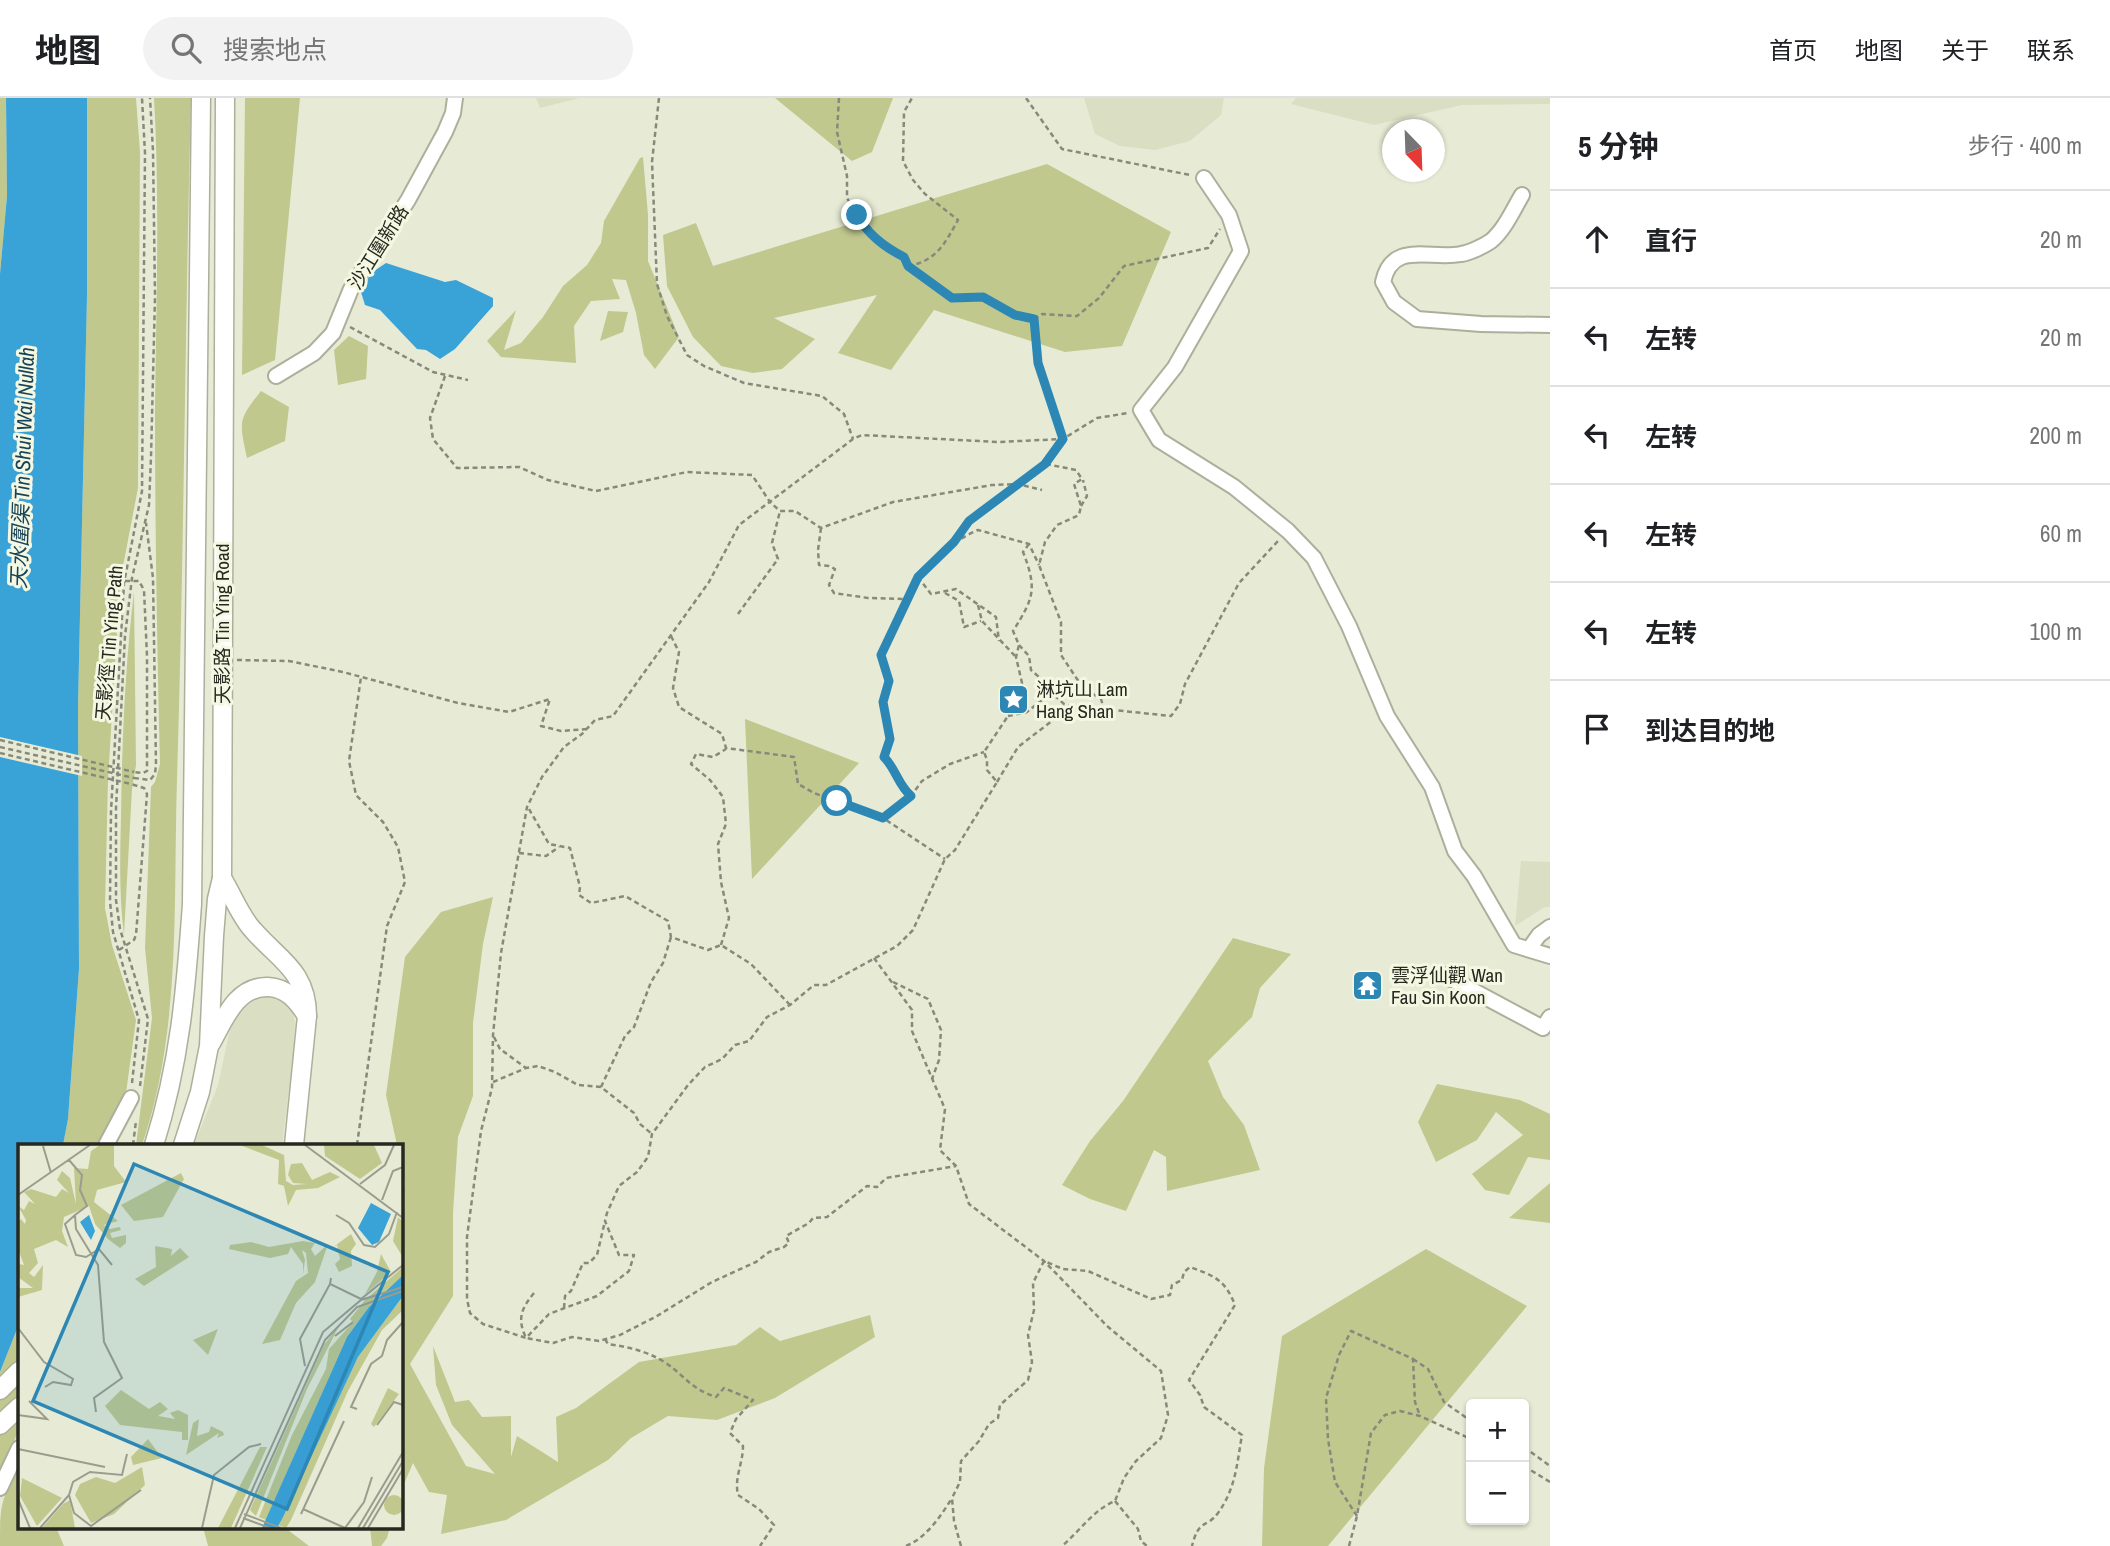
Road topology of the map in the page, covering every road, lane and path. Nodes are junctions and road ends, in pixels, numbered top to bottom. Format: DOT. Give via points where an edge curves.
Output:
graph roads {
  1 [pos="142,98"];
  2 [pos="150,98"];
  3 [pos="201,98"];
  4 [pos="225,98"];
  5 [pos="454,98"];
  6 [pos="659,98"];
  7 [pos="839,98"];
  8 [pos="912,98"];
  9 [pos="1026,98"];
  10 [pos="1204,178"];
  11 [pos="1522,195"];
  12 [pos="1229,215"];
  13 [pos="908,266"];
  14 [pos="1034,319"];
  15 [pos="337,320"];
  16 [pos="1550,325"];
  17 [pos="276,376"];
  18 [pos="445,376"];
  19 [pos="468,380"];
  20 [pos="1141,410"];
  21 [pos="853,439"];
  22 [pos="1063,439"];
  23 [pos="1045,464"];
  24 [pos="1082,479"];
  25 [pos="1018,484"];
  26 [pos="1042,489"];
  27 [pos="770,502"];
  28 [pos="1081,506"];
  29 [pos="780,511"];
  30 [pos="146,520"];
  31 [pos="821,528"];
  32 [pos="1288,531"];
  33 [pos="954,542"];
  34 [pos="1029,544"];
  35 [pos="1039,565"];
  36 [pos="918,577"];
  37 [pos="125,581"];
  38 [pos="132,581"];
  39 [pos="946,593"];
  40 [pos="907,599"];
  41 [pos="978,606"];
  42 [pos="738,614"];
  43 [pos="982,621"];
  44 [pos="671,636"];
  45 [pos="999,641"];
  46 [pos="1019,645"];
  47 [pos="1016,657"];
  48 [pos="234,660"];
  49 [pos="361,677"];
  50 [pos="1047,696"];
  51 [pos="1104,709"];
  52 [pos="1088,712"];
  53 [pos="1008,716"];
  54 [pos="588,729"];
  55 [pos="0,740"];
  56 [pos="0,747"];
  57 [pos="726,748"];
  58 [pos="984,752"];
  59 [pos="0,753"];
  60 [pos="143,774"];
  61 [pos="142,780"];
  62 [pos="997,782"];
  63 [pos="141,786"];
  64 [pos="911,796"];
  65 [pos="527,807"];
  66 [pos="883,818"];
  67 [pos="559,848"];
  68 [pos="519,853"];
  69 [pos="945,859"];
  70 [pos="222,878"];
  71 [pos="1550,927"];
  72 [pos="671,937"];
  73 [pos="721,945"];
  74 [pos="125,946"];
  75 [pos="1529,949"];
  76 [pos="119,950"];
  77 [pos="1550,956"];
  78 [pos="874,958"];
  79 [pos="1444,975"];
  80 [pos="890,981"];
  81 [pos="790,1005"];
  82 [pos="307,1016"];
  83 [pos="1550,1017"];
  84 [pos="493,1035"];
  85 [pos="209,1046"];
  86 [pos="526,1068"];
  87 [pos="932,1081"];
  88 [pos="492,1082"];
  89 [pos="601,1087"];
  90 [pos="135,1095"];
  91 [pos="136,1119"];
  92 [pos="652,1134"];
  93 [pos="107,1144"];
  94 [pos="133,1144"];
  95 [pos="154,1144"];
  96 [pos="183,1144"];
  97 [pos="294,1144"];
  98 [pos="357,1144"];
  99 [pos="956,1166"];
  100 [pos="605,1221"];
  101 [pos="1044,1261"];
  102 [pos="534,1293"];
  103 [pos="564,1308"];
  104 [pos="526,1338"];
  105 [pos="605,1339"];
  106 [pos="1413,1359"];
  107 [pos="18,1372"];
  108 [pos="0,1390"];
  109 [pos="18,1408"];
  110 [pos="1420,1416"];
  111 [pos="1466,1417"];
  112 [pos="0,1425"];
  113 [pos="1466,1437"];
  114 [pos="18,1450"];
  115 [pos="1529,1451"];
  116 [pos="1550,1466"];
  117 [pos="1529,1469"];
  118 [pos="1550,1482"];
  119 [pos="0,1488"];
  120 [pos="952,1498"];
  121 [pos="1115,1501"];
  122 [pos="1357,1516"];
  123 [pos="760,1546"];
  124 [pos="906,1546"];
  125 [pos="961,1546"];
  126 [pos="1062,1546"];
  127 [pos="1147,1546"];
  128 [pos="1192,1546"];
  129 [pos="1349,1546"];
  1 -- 37 [label="path, 天影徑 Tin Ying Path" via="142,491"];
  2 -- 30 [label="path" via="155,296"];
  3 -- 95 [label="main road, 天影路 Tin Ying Road" via="192,904 178,1055"];
  4 -- 70 [label="main road, 天影路 Tin Ying Road"];
  5 -- 15 [label="street, 沙江圍新路" via="444,132"];
  6 -- 21 [label="path" via="652,162 657,284 687,355 744,383 822,396 844,414"];
  7 -- 13 [label="path" via="837,132 847,198 864,228 904,257"];
  8 -- 13 [label="path" via="904,113 903,162 925,194 958,220 940,252"];
  9 -- 10 [label="path" via="1062,149"];
  10 -- 12 [label="street"];
  11 -- 16 [label="street" via="1491,241 1462,254 1418,253 1392,261 1383,282 1394,302 1417,319"];
  12 -- 14 [label="path" via="1208,248 1124,266 1099,298 1077,316 1042,314"];
  12 -- 20 [label="street" via="1241,251 1175,367"];
  13 -- 14 [label="path" via="952,298 983,297 1015,315"];
  14 -- 22 [label="path" via="1038,363"];
  15 -- 17 [label="street, 沙江圍新路" via="324,344"];
  15 -- 18 [label="path"];
  18 -- 19 [label="path"];
  18 -- 27 [label="path" via="430,418 433,439 457,468 519,467 548,480 596,491 687,472 752,475"];
  20 -- 22 [label="path" via="1097,418"];
  20 -- 32 [label="street" via="1159,440 1234,487"];
  21 -- 22 [label="path" via="862,435 998,442"];
  21 -- 27 [label="path"];
  22 -- 23 [label="path"];
  23 -- 24 [label="path" via="1076,470"];
  23 -- 25 [label="path"];
  24 -- 28 [label="path" via="1087,496"];
  24 -- 28 [label="path" via="1074,484"];
  25 -- 26 [label="path"];
  25 -- 31 [label="path" via="893,502"];
  25 -- 33 [label="path" via="969,521"];
  27 -- 29 [label="path"];
  27 -- 44 [label="path" via="739,525 709,582"];
  28 -- 35 [label="path" via="1079,514 1057,525 1045,542"];
  29 -- 31 [label="path" via="795,511"];
  29 -- 42 [label="path" via="772,543 778,559"];
  30 -- 38 [label="path"];
  30 -- 61 [label="path" via="153,578 156,765 153,777"];
  31 -- 40 [label="path" via="820,565 835,569 829,586 834,593"];
  32 -- 51 [label="path" via="1239,583 1171,716"];
  32 -- 75 [label="street" via="1314,558 1387,716 1432,787 1455,851 1514,944"];
  33 -- 34 [label="path" via="978,530"];
  33 -- 36 [label="path"];
  34 -- 35 [label="path"];
  34 -- 46 [label="path" via="1023,552 1032,573 1031,603 1013,631"];
  35 -- 51 [label="path" via="1061,622 1061,655 1083,688 1101,699"];
  36 -- 39 [label="path" via="932,594"];
  36 -- 40 [label="path"];
  37 -- 38 [label="path"];
  37 -- 76 [label="path, 天影徑 Tin Ying Path" via="111,811 110,901"];
  38 -- 60 [label="path" via="139,581 145,590 147,771"];
  38 -- 74 [label="path" via="116,808 116,900"];
  39 -- 41 [label="path" via="956,589"];
  39 -- 43 [label="path" via="959,601 964,627"];
  40 -- 64 [label="path" via="881,655 889,681 883,702 890,739 884,757"];
  41 -- 43 [label="path"];
  41 -- 45 [label="path" via="996,617"];
  43 -- 45 [label="path"];
  44 -- 54 [label="path" via="613,716 594,720"];
  44 -- 57 [label="path" via="679,652 673,688 679,707 722,734"];
  45 -- 47 [label="path"];
  46 -- 47 [label="path"];
  46 -- 50 [label="path"];
  47 -- 53 [label="path" via="1022,683"];
  48 -- 49 [label="path" via="289,661"];
  49 -- 54 [label="path" via="509,712 550,699 541,726 561,731"];
  49 -- 98 [label="path" via="349,761 356,795 383,822 398,847 405,882 387,926"];
  50 -- 52 [label="path"];
  50 -- 53 [label="path" via="1027,712"];
  51 -- 52 [label="path"];
  52 -- 62 [label="path" via="1061,714 1018,747"];
  53 -- 58 [label="path"];
  54 -- 65 [label="path" via="564,747"];
  55 -- 60 [label="path, bridge"];
  56 -- 61 [label="path, bridge"];
  57 -- 66 [label="path" via="794,757 798,784"];
  57 -- 73 [label="path" via="713,757 696,754 691,764 723,797 726,824 718,844 729,918"];
  58 -- 62 [label="path" via="987,770"];
  58 -- 64 [label="path" via="950,764 922,781"];
  59 -- 63 [label="path, bridge"];
  60 -- 61 [label="path"];
  61 -- 63 [label="path"];
  62 -- 69 [label="path"];
  63 -- 74 [label="path" via="147,794 136,935"];
  64 -- 66 [label="path"];
  65 -- 67 [label="path" via="549,844"];
  65 -- 68 [label="path"];
  66 -- 69 [label="path"];
  67 -- 68 [label="path" via="546,856"];
  67 -- 72 [label="path" via="570,848 579,895 591,903 625,897 668,920"];
  68 -- 84 [label="path" via="501,953"];
  69 -- 78 [label="path" via="914,930"];
  70 -- 82 [label="main road" via="253,930 295,973 304,991"];
  70 -- 85 [label="main road, 天影路 Tin Ying Road"];
  71 -- 75 [label="street"];
  72 -- 73 [label="path" via="708,950"];
  72 -- 89 [label="path" via="634,1027 625,1036"];
  73 -- 81 [label="path" via="751,964"];
  74 -- 76 [label="path"];
  74 -- 90 [label="path" via="148,1019"];
  75 -- 77 [label="street"];
  76 -- 90 [label="path, 天影徑 Tin Ying Path" via="139,1020"];
  78 -- 80 [label="path"];
  78 -- 81 [label="path" via="826,985 814,985"];
  79 -- 83 [label="street" via="1543,1028"];
  80 -- 87 [label="path" via="912,1010 912,1031"];
  80 -- 87 [label="path" via="928,999 941,1030"];
  81 -- 92 [label="path" via="767,1017 749,1041 735,1045 722,1059 705,1067"];
  82 -- 85 [label="main road" via="282,989 252,989 236,1001"];
  82 -- 97 [label="main road"];
  84 -- 86 [label="path" via="500,1049"];
  84 -- 88 [label="path"];
  85 -- 96 [label="main road, 天影路 Tin Ying Road"];
  86 -- 88 [label="path"];
  86 -- 89 [label="path" via="538,1066 579,1085"];
  87 -- 99 [label="path" via="945,1109 940,1150"];
  88 -- 104 [label="path" via="467,1237 467,1299 470,1313 483,1324"];
  89 -- 92 [label="path"];
  90 -- 93 [label="street"];
  91 -- 94 [label="path"];
  92 -- 100 [label="path" via="648,1157 619,1186"];
  99 -- 101 [label="path" via="969,1204"];
  99 -- 105 [label="path" via="886,1178 877,1187 867,1186 827,1217 813,1218 786,1236 789,1243 784,1247"];
  100 -- 103 [label="path" via="597,1255 589,1264 583,1263 565,1296"];
  100 -- 103 [label="path" via="619,1255 634,1255 629,1271 597,1296"];
  101 -- 120 [label="path" via="1033,1283 1028,1380 1000,1405 998,1418 961,1461 960,1482"];
  101 -- 121 [label="path" via="1107,1326 1161,1371 1168,1415 1161,1438 1136,1461"];
  101 -- 128 [label="path" via="1063,1269 1088,1271 1151,1299 1170,1295 1172,1285 1182,1280 1190,1267 1218,1278 1230,1293 1235,1305 1189,1380 1204,1407 1242,1434 1237,1476 1217,1515 1196,1531"];
  102 -- 104 [label="path" via="522,1307 520,1325"];
  103 -- 104 [label="path" via="549,1314"];
  104 -- 105 [label="path" via="553,1343 572,1337"];
  105 -- 123 [label="path" via="637,1348 665,1363 697,1391 716,1397 724,1388 753,1400 730,1433 743,1446 743,1462 735,1480 738,1495 774,1525"];
  106 -- 110 [label="path"];
  106 -- 111 [label="path" via="1428,1369 1444,1402"];
  106 -- 122 [label="path" via="1351,1331 1339,1355 1326,1398 1328,1439 1335,1482"];
  107 -- 108 [label="main road"];
  109 -- 112 [label="main road"];
  110 -- 113 [label="path"];
  110 -- 122 [label="path" via="1400,1411 1385,1415 1371,1433"];
  114 -- 119 [label="street"];
  115 -- 116 [label="path"];
  117 -- 118 [label="path"];
  120 -- 124 [label="path" via="939,1519"];
  120 -- 125 [label="path"];
  121 -- 126 [label="path" via="1100,1507"];
  121 -- 127 [label="path"];
  122 -- 129 [label="path"];
}
